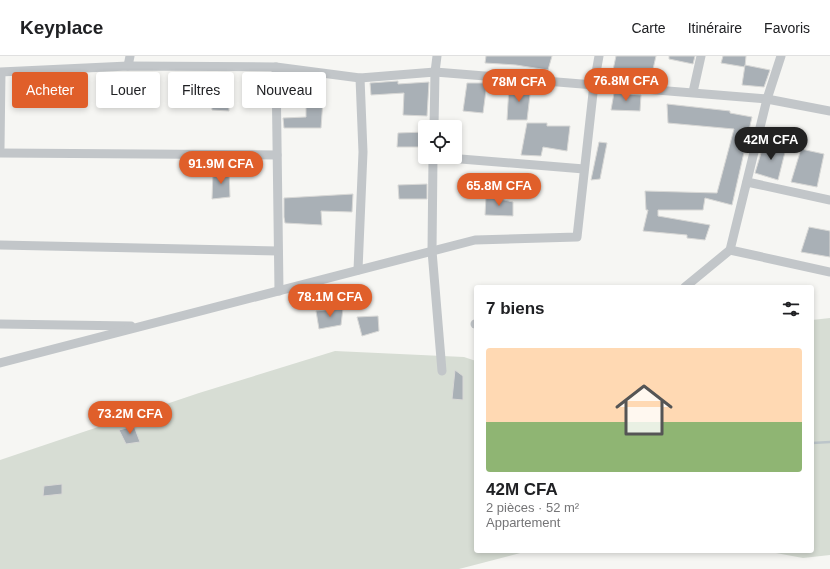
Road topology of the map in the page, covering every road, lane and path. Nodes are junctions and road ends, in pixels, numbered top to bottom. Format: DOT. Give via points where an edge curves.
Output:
graph roads {
  1 [pos="130,56"];
  2 [pos="437,56"];
  3 [pos="599,56"];
  4 [pos="701,56"];
  5 [pos="781,56"];
  6 [pos="128,66"];
  7 [pos="276,67"];
  8 [pos="1,72"];
  9 [pos="435,72"];
  10 [pos="360,78"];
  11 [pos="594,84"];
  12 [pos="694,92"];
  13 [pos="768,99"];
  14 [pos="830,111"];
  15 [pos="434,120"];
  16 [pos="0,148"];
  17 [pos="0,153"];
  18 [pos="277,155"];
  19 [pos="462,159"];
  20 [pos="435,164"];
  21 [pos="584,170"];
  22 [pos="747,182"];
  23 [pos="830,200"];
  24 [pos="0,245"];
  25 [pos="730,250"];
  26 [pos="278,251"];
  27 [pos="432,251"];
  28 [pos="358,270"];
  29 [pos="830,272"];
  30 [pos="687,285"];
  31 [pos="279,291"];
  32 [pos="0,324"];
  33 [pos="144,326"];
  34 [pos="0,363"];
  35 [pos="442,371"];
  1 -- 6 [label="street"];
  2 -- 9 [label="street"];
  3 -- 11 [label="street"];
  4 -- 12 [label="street"];
  5 -- 13 [label="street"];
  6 -- 7 [label="street"];
  6 -- 8 [label="street"];
  7 -- 10 [label="street"];
  7 -- 18 [label="street"];
  8 -- 16 [label="street"];
  9 -- 10 [label="street"];
  9 -- 11 [label="street"];
  9 -- 15 [label="street"];
  10 -- 28 [label="street" via="363,152"];
  11 -- 12 [label="street"];
  11 -- 21 [label="street"];
  12 -- 13 [label="street"];
  13 -- 14 [label="street"];
  13 -- 22 [label="street"];
  17 -- 18 [label="street"];
  18 -- 26 [label="street"];
  19 -- 21 [label="street"];
  20 -- 27 [label="street"];
  21 -- 27 [label="street" via="577,237 476,240"];
  22 -- 23 [label="street"];
  22 -- 25 [label="street"];
  24 -- 26 [label="street"];
  25 -- 29 [label="street"];
  25 -- 30 [label="street"];
  26 -- 31 [label="street"];
  27 -- 28 [label="street"];
  27 -- 35 [label="street"];
  28 -- 31 [label="street"];
  31 -- 33 [label="street"];
  32 -- 33 [label="street"];
  33 -- 34 [label="street"];
}
